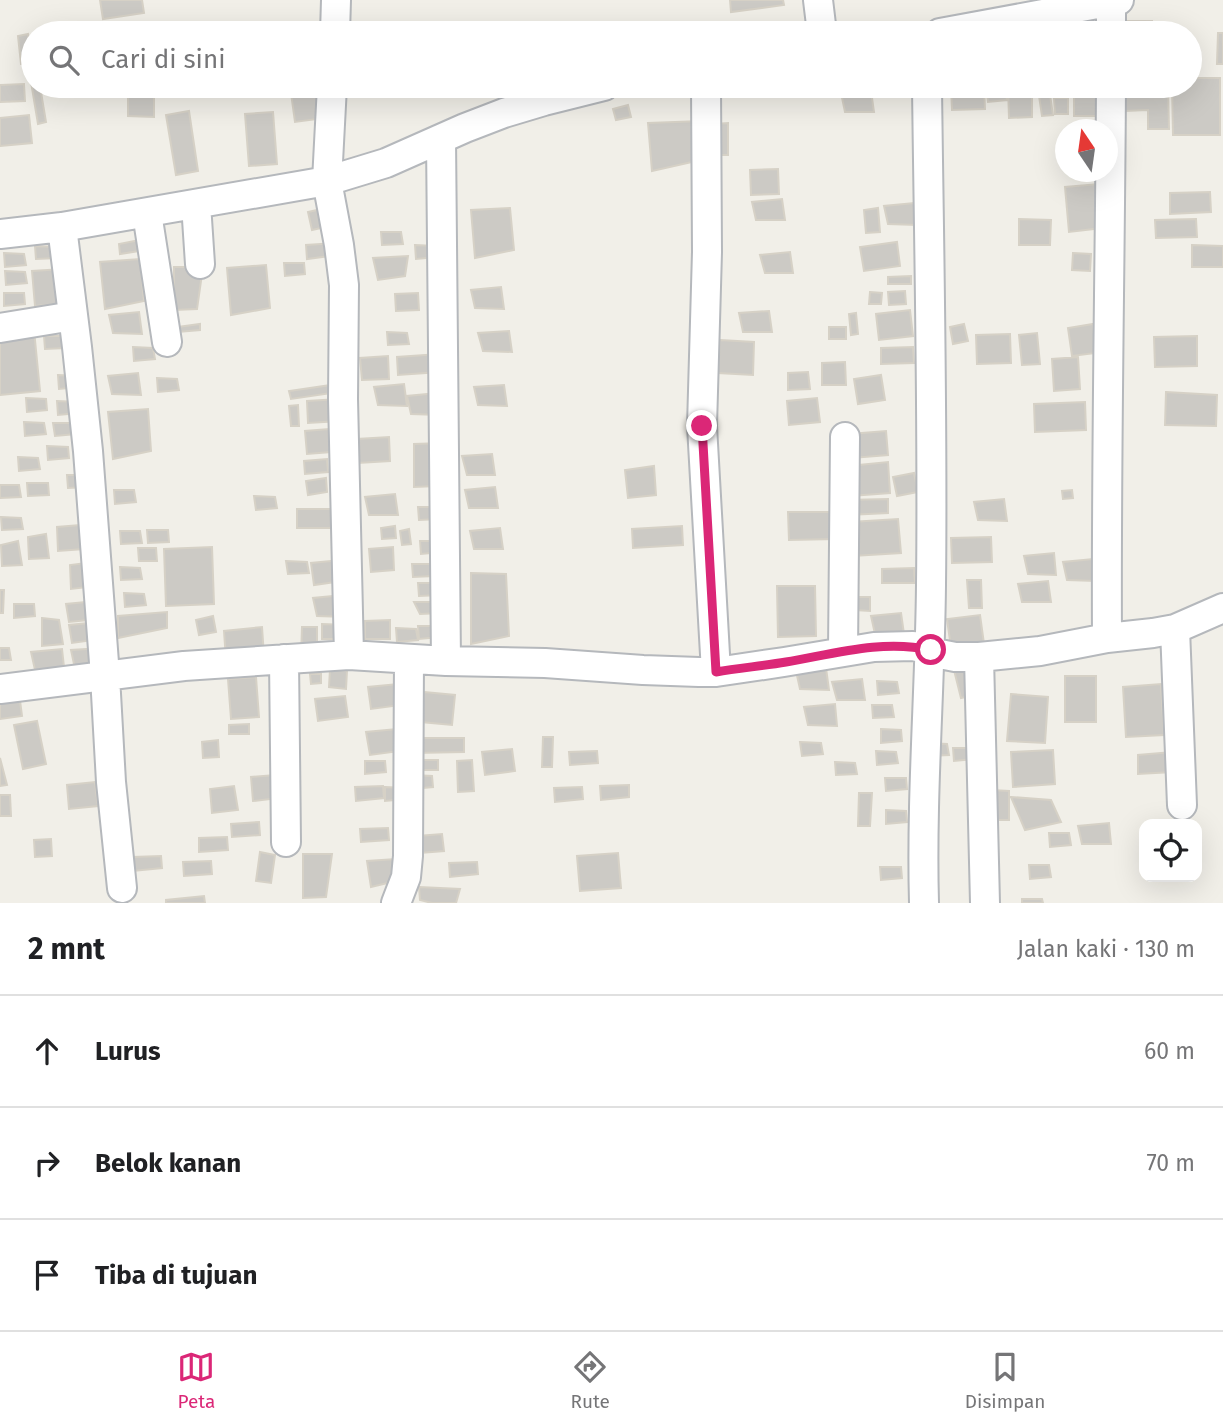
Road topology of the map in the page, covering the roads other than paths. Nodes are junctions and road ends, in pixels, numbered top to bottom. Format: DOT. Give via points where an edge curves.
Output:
graph roads {
  1 [pos="336,0"];
  2 [pos="818,0"];
  3 [pos="1115,1"];
  4 [pos="335,21"];
  5 [pos="820,21"];
  6 [pos="1006,21"];
  7 [pos="1112,21"];
  8 [pos="331,98"];
  9 [pos="554,98"];
  10 [pos="706,98"];
  11 [pos="927,98"];
  12 [pos="1111,98"];
  13 [pos="441,139"];
  14 [pos="327,181"];
  15 [pos="196,204"];
  16 [pos="147,213"];
  17 [pos="62,227"];
  18 [pos="0,234"];
  19 [pos="200,264"];
  20 [pos="73,316"];
  21 [pos="0,328"];
  22 [pos="167,342"];
  23 [pos="845,437"];
  24 [pos="1223,608"];
  25 [pos="1175,629"];
  26 [pos="1107,638"];
  27 [pos="931,650"];
  28 [pos="843,652"];
  29 [pos="349,655"];
  30 [pos="979,657"];
  31 [pos="284,659"];
  32 [pos="408,659"];
  33 [pos="446,661"];
  34 [pos="716,672"];
  35 [pos="105,676"];
  36 [pos="0,689"];
  37 [pos="1182,805"];
  38 [pos="286,842"];
  39 [pos="122,888"];
  40 [pos="396,903"];
  41 [pos="924,903"];
  42 [pos="985,903"];
  1 -- 4 [label="street"];
  2 -- 5 [label="street"];
  3 -- 6 [label="street"];
  3 -- 7 [label="street"];
  8 -- 14 [label="street"];
  9 -- 13 [label="street"];
  10 -- 34 [label="street" via="702,426"];
  11 -- 27 [label="street"];
  12 -- 26 [label="street"];
  13 -- 14 [label="street" via="386,163"];
  13 -- 33 [label="street"];
  14 -- 15 [label="street"];
  14 -- 29 [label="street" via="344,285"];
  15 -- 16 [label="street"];
  15 -- 19 [label="street"];
  16 -- 17 [label="street"];
  16 -- 22 [label="street"];
  17 -- 18 [label="street"];
  17 -- 20 [label="street"];
  20 -- 21 [label="street"];
  20 -- 35 [label="street"];
  23 -- 28 [label="street"];
  24 -- 25 [label="street"];
  25 -- 26 [label="street"];
  25 -- 37 [label="street"];
  26 -- 30 [label="street"];
  27 -- 28 [label="street" via="874,646"];
  27 -- 30 [label="street"];
  27 -- 41 [label="street" via="922,846"];
  28 -- 34 [label="street"];
  29 -- 31 [label="street"];
  29 -- 32 [label="street"];
  30 -- 42 [label="street"];
  31 -- 35 [label="street"];
  31 -- 38 [label="street"];
  32 -- 33 [label="street"];
  32 -- 40 [label="street" via="408,856"];
  33 -- 34 [label="street"];
  35 -- 36 [label="street"];
  35 -- 39 [label="street"];
}
